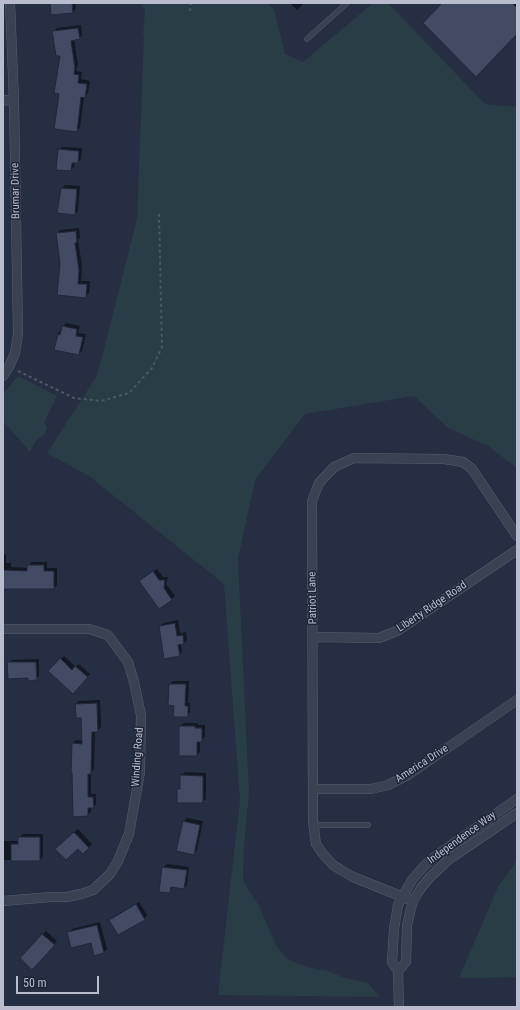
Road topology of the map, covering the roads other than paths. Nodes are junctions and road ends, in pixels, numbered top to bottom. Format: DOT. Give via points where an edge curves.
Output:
graph roads {
  1 [pos="10,3"];
  2 [pos="346,3"];
  3 [pos="307,39"];
  4 [pos="3,100"];
  5 [pos="14,101"];
  6 [pos="3,376"];
  7 [pos="517,536"];
  8 [pos="517,550"];
  9 [pos="3,629"];
  10 [pos="314,637"];
  11 [pos="517,700"];
  12 [pos="313,789"];
  13 [pos="517,799"];
  14 [pos="517,812"];
  15 [pos="314,825"];
  16 [pos="368,825"];
  17 [pos="402,896"];
  18 [pos="3,901"];
  19 [pos="413,901"];
  20 [pos="398,971"];
  21 [pos="399,1007"];
  1 -- 5 [label="street, Brumar Drive"];
  2 -- 3 [label="lane"];
  4 -- 5 [label="street"];
  5 -- 6 [label="street, Brumar Drive" via="18,334 15,353"];
  7 -- 10 [label="street, Patriot Lane" via="478,477 463,462 444,459 354,458 334,467 319,482 312,501"];
  8 -- 10 [label="street, Liberty Ridge Road" via="397,631 379,638"];
  9 -- 18 [label="street, Winding Road" via="89,629 108,635 128,662 141,715 140,772 129,834 110,874 93,890 81,894"];
  10 -- 12 [label="street, Patriot Lane"];
  11 -- 12 [label="street, America Drive" via="408,775 388,785 371,789"];
  12 -- 15 [label="street, Patriot Lane"];
  13 -- 17 [label="street, Independence Way" via="424,866"];
  14 -- 19 [label="street, Independence Way" via="448,860 430,877"];
  15 -- 16 [label="lane"];
  15 -- 17 [label="street, Patriot Lane" via="316,844 333,865 353,877"];
  17 -- 19 [label="street, Patriot Lane"];
  17 -- 20 [label="street, Independence Way" via="394,929 392,962"];
  19 -- 20 [label="street, Independence Way" via="407,926 406,962"];
  20 -- 21 [label="street, Independence Way"];
}
